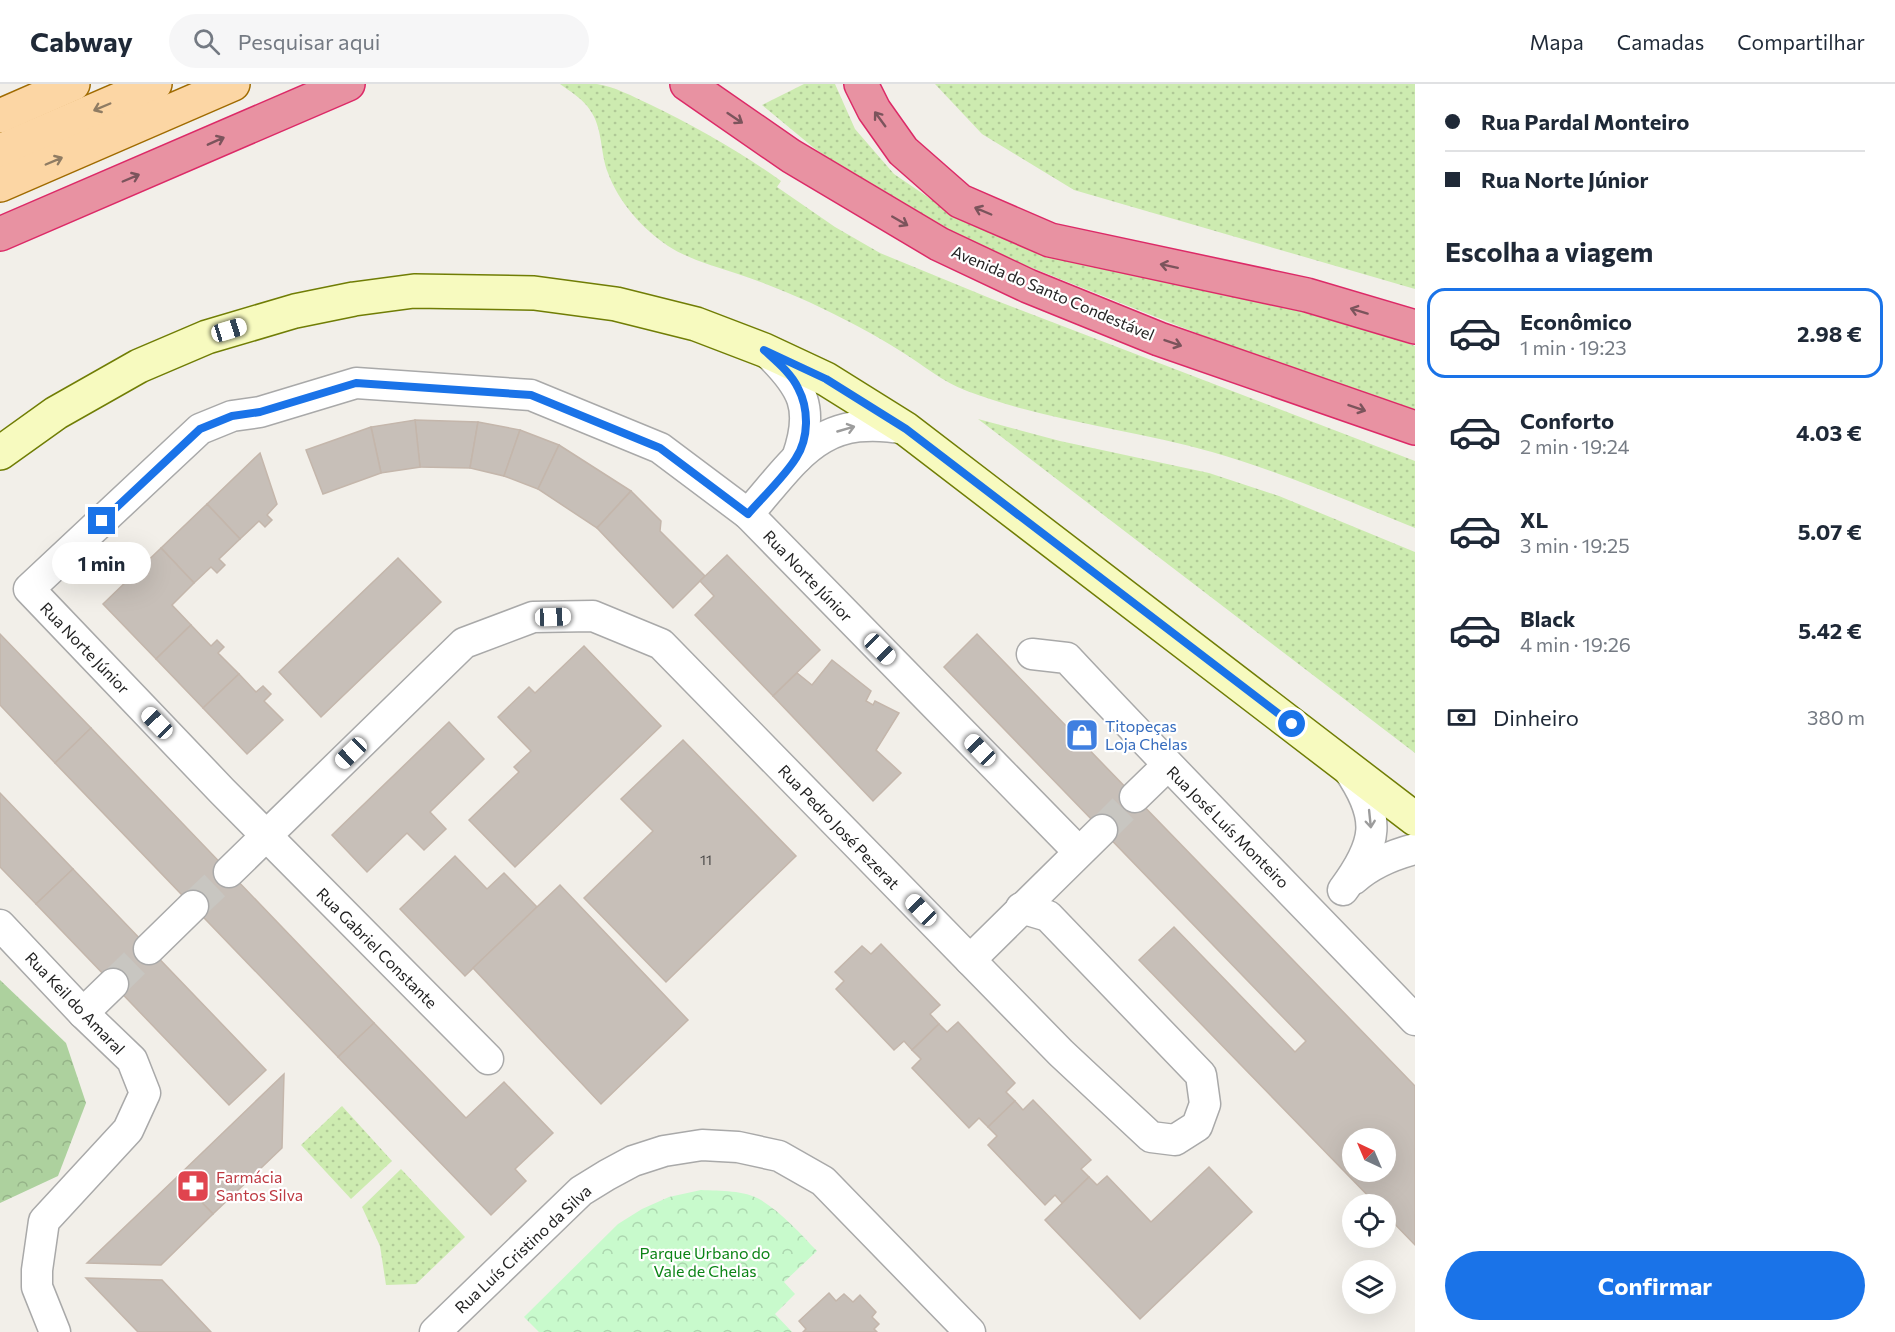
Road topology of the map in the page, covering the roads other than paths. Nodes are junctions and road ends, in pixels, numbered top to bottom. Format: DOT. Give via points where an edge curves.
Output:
graph roads {
  1 [pos="73,84"];
  2 [pos="156,84"];
  3 [pos="233,84"];
  4 [pos="348,84"];
  5 [pos="687,84"];
  6 [pos="861,84"];
  7 [pos="0,116"];
  8 [pos="0,151"];
  9 [pos="0,184"];
  10 [pos="0,234"];
  11 [pos="1415,327"];
  12 [pos="764,350"];
  13 [pos="1415,428"];
  14 [pos="906,429"];
  15 [pos="0,453"];
  16 [pos="797,458"];
  17 [pos="748,514"];
  18 [pos="1032,654"];
  19 [pos="1168,765"];
  20 [pos="1347,766"];
  21 [pos="1135,797"];
  22 [pos="1415,819"];
  23 [pos="1102,830"];
  24 [pos="266,836"];
  25 [pos="1415,849"];
  26 [pos="1079,852"];
  27 [pos="229,872"];
  28 [pos="1342,890"];
  29 [pos="193,906"];
  30 [pos="1022,908"];
  31 [pos="1317,916"];
  32 [pos="0,925"];
  33 [pos="149,949"];
  34 [pos="970,960"];
  35 [pos="113,984"];
  36 [pos="83,1013"];
  37 [pos="1415,1020"];
  38 [pos="488,1059"];
  39 [pos="55,1332"];
  40 [pos="435,1332"];
  41 [pos="970,1332"];
  1 -- 7 [label="main road"];
  2 -- 8 [label="main road, one-way"];
  9 -- 3 [label="main road, one-way"];
  10 -- 4 [label="highway, one-way"];
  5 -- 13 [label="highway, Avenida do Santo Condestável, one-way" via="791,156 939,244 998,272 1159,339"];
  11 -- 6 [label="highway, one-way" via="1307,295 1050,240 960,201 903,151"];
  12 -- 14 [label="street" via="826,379"];
  12 -- 15 [label="street" via="685,321 616,304 534,293 414,291 354,299 295,310 207,337 139,366 56,413"];
  12 -- 16 [label="street" via="793,381 801,396 807,417"];
  16 -- 14 [label="street, one-way" via="827,434 854,426 882,424"];
  14 -- 20 [label="street"];
  16 -- 17 [label="street"];
  17 -- 24 [label="street, Rua Norte Júnior" via="660,448 531,395 356,383 260,412 232,416 200,429 29,589"];
  17 -- 26 [label="street, Rua Norte Júnior"];
  18 -- 19 [label="street, Rua José Luís Monteiro" via="1067,658"];
  19 -- 21 [label="street"];
  19 -- 31 [label="street, Rua José Luís Monteiro"];
  20 -- 22 [label="street"];
  20 -- 28 [label="street, one-way" via="1363,790 1371,815 1371,840 1358,870"];
  23 -- 26 [label="street"];
  24 -- 27 [label="street, Rua Pedro José Pezerat"];
  24 -- 34 [label="street, Rua Pedro José Pezerat" via="464,643 533,617 593,616 661,644"];
  24 -- 38 [label="street, Rua Gabriel Constante"];
  25 -- 28 [label="street" via="1383,859"];
  26 -- 30 [label="street"];
  28 -- 31 [label="street"];
  29 -- 33 [label="street"];
  30 -- 34 [label="street"];
  30 -- 34 [label="street, Rua Pedro José Pezerat" via="1048,916 1201,1075 1205,1104 1197,1126 1175,1140 1150,1137"];
  31 -- 37 [label="street, Rua José Luís Monteiro"];
  32 -- 36 [label="street, Rua Keil do Amaral"];
  35 -- 36 [label="street"];
  36 -- 39 [label="street, Rua Keil do Amaral" via="132,1060 145,1094 128,1130 44,1221 37,1287"];
  40 -- 41 [label="street, Rua Luís Cristino da Silva" via="582,1191 633,1161 702,1145 738,1147 779,1156 823,1180"];
}
